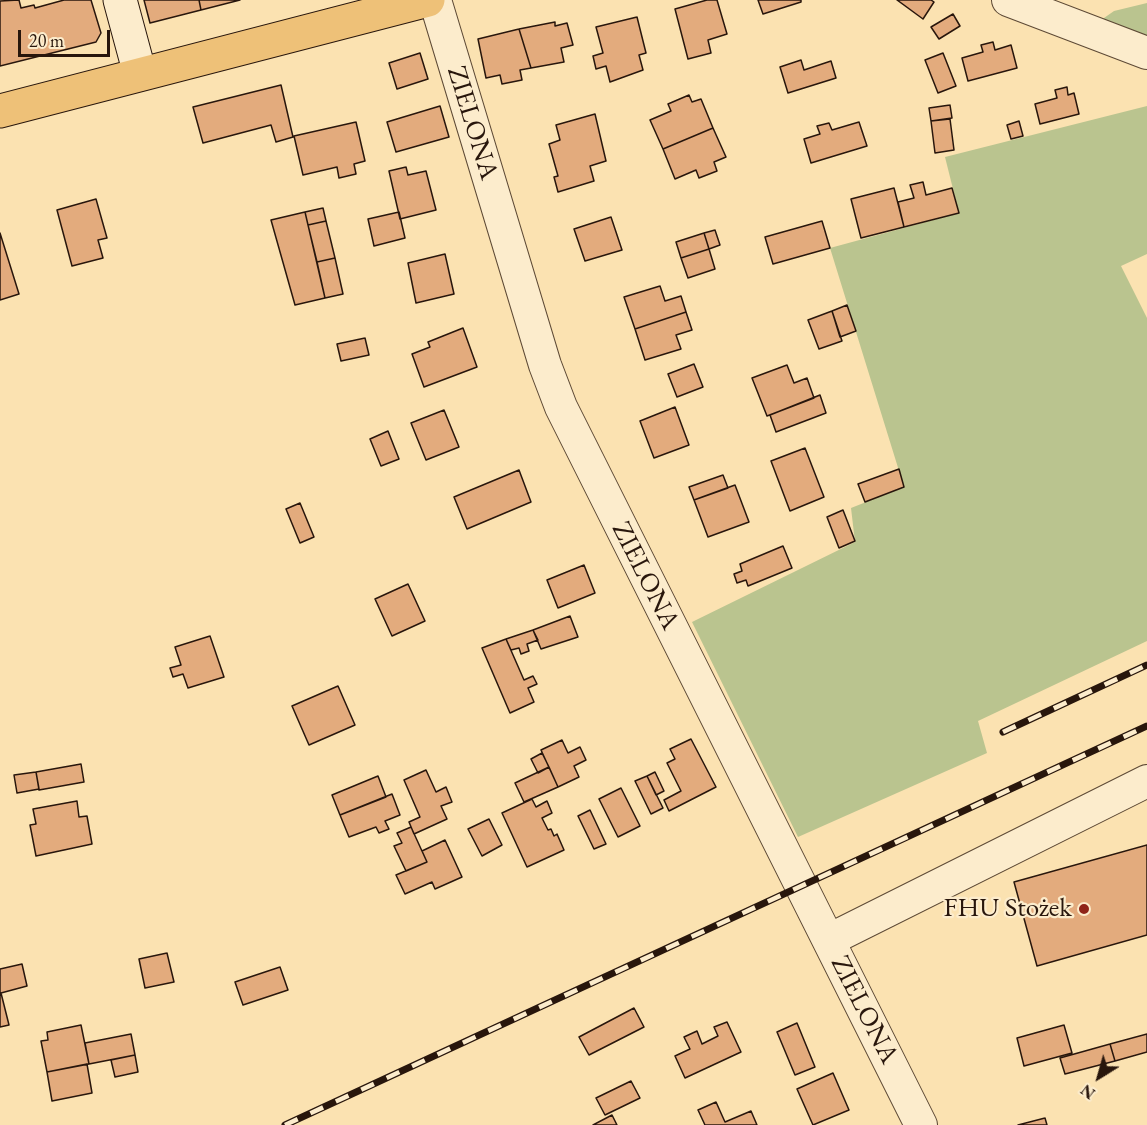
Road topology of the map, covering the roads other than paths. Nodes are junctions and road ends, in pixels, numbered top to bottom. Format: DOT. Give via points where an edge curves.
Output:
graph roads {
  1 [pos="120,0"];
  2 [pos="428,0"];
  3 [pos="435,0"];
  4 [pos="1008,0"];
  5 [pos="1147,53"];
  6 [pos="140,74"];
  7 [pos="0,111"];
  8 [pos="1147,781"];
  9 [pos="829,940"];
  10 [pos="921,1125"];
  1 -- 6 [label="main road"];
  2 -- 6 [label="main road"];
  3 -- 9 [label="street, ZIELONA" via="561,408"];
  4 -- 5 [label="street"];
  6 -- 7 [label="main road"];
  8 -- 9 [label="street"];
  9 -- 10 [label="street, ZIELONA"];
}
